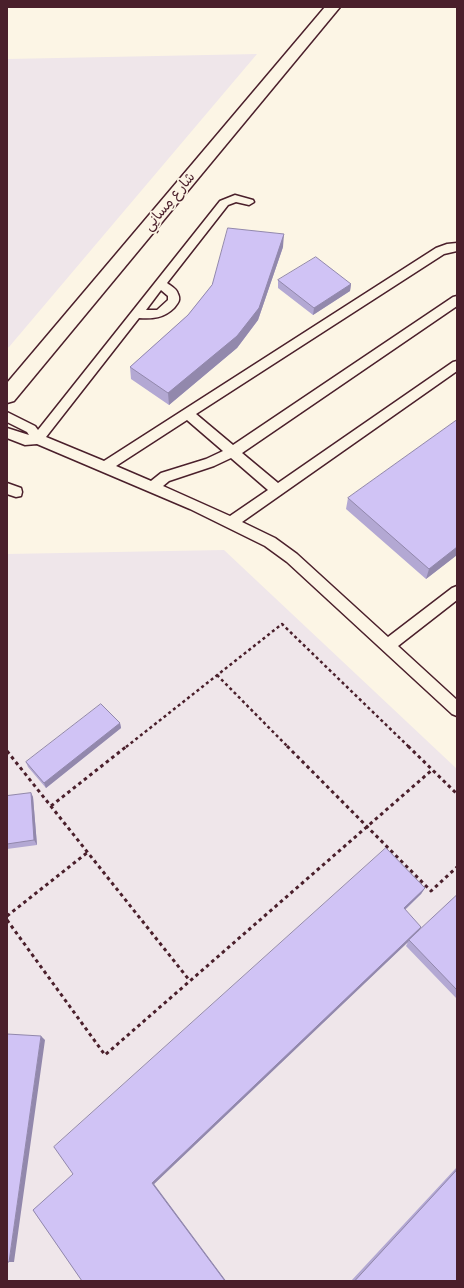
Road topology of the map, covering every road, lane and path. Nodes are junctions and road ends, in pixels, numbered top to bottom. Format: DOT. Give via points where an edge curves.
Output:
graph roads {
  1 [pos="333,7"];
  2 [pos="249,202"];
  3 [pos="457,247"];
  4 [pos="160,283"];
  5 [pos="457,300"];
  6 [pos="136,314"];
  7 [pos="457,365"];
  8 [pos="7,396"];
  9 [pos="187,413"];
  10 [pos="7,417"];
  11 [pos="7,433"];
  12 [pos="38,439"];
  13 [pos="233,452"];
  14 [pos="105,467"];
  15 [pos="152,487"];
  16 [pos="277,490"];
  17 [pos="232,522"];
  18 [pos="457,592"];
  19 [pos="388,646"];
  20 [pos="217,675"];
  21 [pos="457,709"];
  22 [pos="7,751"];
  23 [pos="432,770"];
  24 [pos="457,794"];
  25 [pos="50,806"];
  26 [pos="367,827"];
  27 [pos="88,852"];
  28 [pos="457,867"];
  29 [pos="7,916"];
  30 [pos="7,920"];
  31 [pos="190,981"];
  1 -- 8 [label="street, شارع مِسانِي"];
  2 -- 4 [label="lane" via="235,198 224,203"];
  3 -- 9 [label="lane" via="440,251"];
  4 -- 6 [label="lane"];
  4 -- 6 [label="lane" via="172,292 174,301 162,313"];
  5 -- 13 [label="lane"];
  6 -- 12 [label="lane"];
  7 -- 16 [label="lane"];
  9 -- 13 [label="lane"];
  9 -- 14 [label="lane"];
  10 -- 12 [label="lane" via="31,428"];
  11 -- 12 [label="lane" via="25,440"];
  12 -- 14 [label="lane"];
  13 -- 15 [label="lane" via="210,464 166,476"];
  13 -- 16 [label="lane"];
  14 -- 15 [label="lane"];
  15 -- 17 [label="lane"];
  16 -- 17 [label="lane"];
  17 -- 19 [label="lane" via="270,542 292,558"];
  18 -- 19 [label="lane"];
  19 -- 21 [label="lane"];
  20 -- 23 [label="path" via="282,624"];
  20 -- 25 [label="path"];
  20 -- 26 [label="path"];
  22 -- 25 [label="path"];
  23 -- 24 [label="path"];
  23 -- 26 [label="path"];
  25 -- 27 [label="path"];
  26 -- 28 [label="path" via="431,891"];
  26 -- 31 [label="path"];
  27 -- 29 [label="path"];
  27 -- 31 [label="path"];
  30 -- 31 [label="path" via="105,1055"];
}
